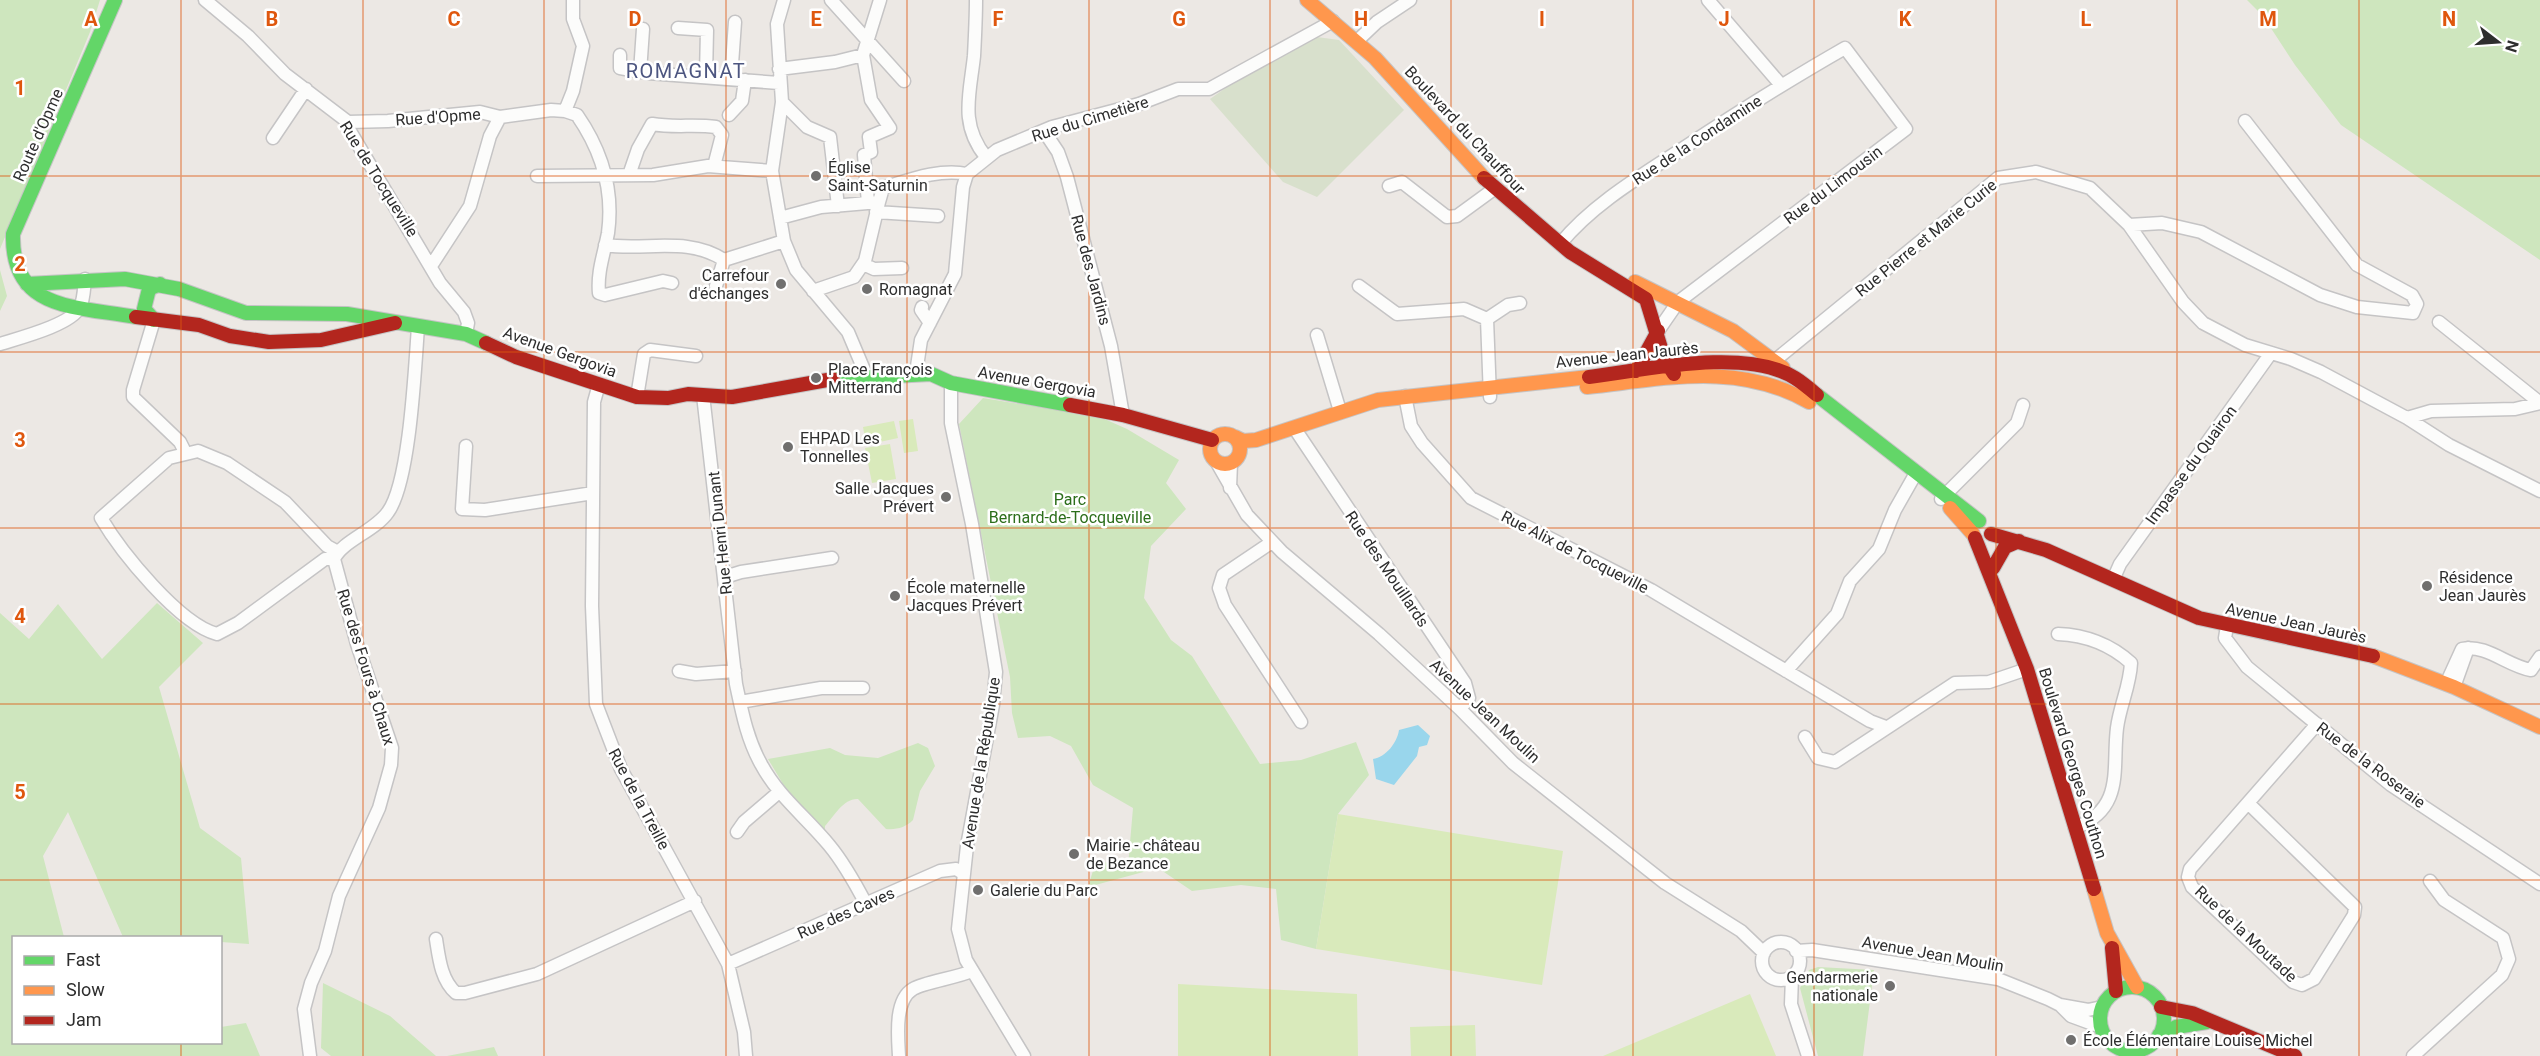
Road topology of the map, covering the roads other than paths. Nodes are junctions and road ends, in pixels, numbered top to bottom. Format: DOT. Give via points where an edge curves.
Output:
graph roads {
  1 [pos="115,0"];
  2 [pos="205,0"];
  3 [pos="573,0"];
  4 [pos="784,0"];
  5 [pos="831,0"];
  6 [pos="880,0"];
  7 [pos="976,0"];
  8 [pos="1307,0"];
  9 [pos="1410,0"];
  10 [pos="1708,0"];
  11 [pos="1333,21"];
  12 [pos="735,22"];
  13 [pos="678,28"];
  14 [pos="643,29"];
  15 [pos="1357,41"];
  16 [pos="868,43"];
  17 [pos="1845,48"];
  18 [pos="620,55"];
  19 [pos="863,55"];
  20 [pos="779,69"];
  21 [pos="644,72"];
  22 [pos="706,76"];
  23 [pos="731,78"];
  24 [pos="745,80"];
  25 [pos="904,81"];
  26 [pos="779,83"];
  27 [pos="1781,85"];
  28 [pos="306,89"];
  29 [pos="782,102"];
  30 [pos="565,111"];
  31 [pos="729,115"];
  32 [pos="500,117"];
  33 [pos="2245,121"];
  34 [pos="348,122"];
  35 [pos="1044,131"];
  36 [pos="273,138"];
  37 [pos="986,158"];
  38 [pos="714,166"];
  39 [pos="772,171"];
  40 [pos="967,174"];
  41 [pos="537,176"];
  42 [pos="606,176"];
  43 [pos="629,176"];
  44 [pos="1389,186"];
  45 [pos="1494,189"];
  46 [pos="838,206"];
  47 [pos="874,206"];
  48 [pos="938,216"];
  49 [pos="780,218"];
  50 [pos="2129,225"];
  51 [pos="784,241"];
  52 [pos="1560,244"];
  53 [pos="605,245"];
  54 [pos="724,260"];
  55 [pos="864,263"];
  56 [pos="431,266"];
  57 [pos="902,268"];
  58 [pos="1608,273"];
  59 [pos="85,279"];
  60 [pos="672,283"];
  61 [pos="27,284"];
  62 [pos="160,285"];
  63 [pos="716,286"];
  64 [pos="1359,286"];
  65 [pos="813,291"];
  66 [pos="1678,302"];
  67 [pos="1520,303"];
  68 [pos="80,307"];
  69 [pos="922,307"];
  70 [pos="347,314"];
  71 [pos="1487,319"];
  72 [pos="154,320"];
  73 [pos="2439,321"];
  74 [pos="395,323"];
  75 [pos="930,323"];
  76 [pos="418,327"];
  77 [pos="1658,331"];
  78 [pos="1733,331"];
  79 [pos="466,334"];
  80 [pos="1317,335"];
  81 [pos="348,336"];
  82 [pos="298,343"];
  83 [pos="0,344"];
  84 [pos="2271,353"];
  85 [pos="696,356"];
  86 [pos="1668,368"];
  87 [pos="1727,368"];
  88 [pos="1770,370"];
  89 [pos="1636,371"];
  90 [pos="916,373"];
  91 [pos="867,377"];
  92 [pos="1679,379"];
  93 [pos="951,383"];
  94 [pos="600,384"];
  95 [pos="1490,392"];
  96 [pos="710,395"];
  97 [pos="637,397"];
  98 [pos="1405,401"];
  99 [pos="2539,402"];
  100 [pos="2024,405"];
  101 [pos="1340,411"];
  102 [pos="1127,416"];
  103 [pos="2407,418"];
  104 [pos="1295,431"];
  105 [pos="1235,437"];
  106 [pos="1212,440"];
  107 [pos="466,446"];
  108 [pos="1240,451"];
  109 [pos="185,452"];
  110 [pos="1216,460"];
  111 [pos="1231,463"];
  112 [pos="1914,476"];
  113 [pos="1230,489"];
  114 [pos="2540,491"];
  115 [pos="593,493"];
  116 [pos="1943,497"];
  117 [pos="1983,532"];
  118 [pos="2019,541"];
  119 [pos="1272,542"];
  120 [pos="2046,550"];
  121 [pos="336,555"];
  122 [pos="832,558"];
  123 [pos="1993,568"];
  124 [pos="725,577"];
  125 [pos="2113,580"];
  126 [pos="1998,593"];
  127 [pos="2227,626"];
  128 [pos="2058,634"];
  129 [pos="2540,657"];
  130 [pos="2026,669"];
  131 [pos="735,670"];
  132 [pos="679,671"];
  133 [pos="1786,671"];
  134 [pos="2450,685"];
  135 [pos="863,688"];
  136 [pos="740,702"];
  137 [pos="1460,709"];
  138 [pos="1301,722"];
  139 [pos="2317,724"];
  140 [pos="1886,727"];
  141 [pos="2540,727"];
  142 [pos="1805,737"];
  143 [pos="779,792"];
  144 [pos="2248,803"];
  145 [pos="2075,828"];
  146 [pos="737,832"];
  147 [pos="964,874"];
  148 [pos="2430,881"];
  149 [pos="2540,884"];
  150 [pos="695,901"];
  151 [pos="866,904"];
  152 [pos="1741,931"];
  153 [pos="436,939"];
  154 [pos="1778,942"];
  155 [pos="2112,944"];
  156 [pos="1797,951"];
  157 [pos="1764,953"];
  158 [pos="1833,954"];
  159 [pos="728,964"];
  160 [pos="1799,966"];
  161 [pos="972,972"];
  162 [pos="1792,977"];
  163 [pos="1775,979"];
  164 [pos="2137,987"];
  165 [pos="2116,991"];
  166 [pos="1791,1004"];
  167 [pos="2060,1005"];
  168 [pos="2161,1006"];
  169 [pos="2102,1007"];
  170 [pos="2212,1022"];
  171 [pos="2101,1027"];
  172 [pos="2159,1035"];
  173 [pos="2146,1052"];
  174 [pos="2126,1053"];
  175 [pos="1021,1055"];
  176 [pos="310,1056"];
  177 [pos="746,1056"];
  178 [pos="899,1056"];
  179 [pos="1808,1056"];
  180 [pos="2295,1056"];
  181 [pos="2413,1056"];
  1 -- 61 [label="main road, Route d'Opme" via="13,234 14,265"];
  2 -- 28 [label="street, Rue de Tocqueville"];
  3 -- 30 [label="street" via="573,19 583,46"];
  4 -- 20 [label="street" via="777,24"];
  5 -- 16 [label="street"];
  6 -- 16 [label="street"];
  7 -- 37 [label="street" via="974,56 966,107 972,133"];
  8 -- 11 [label="main road, Boulevard du Chauffour"];
  9 -- 15 [label="street"];
  10 -- 27 [label="street"];
  11 -- 15 [label="main road, Boulevard du Chauffour"];
  11 -- 35 [label="street, Rue du Cimetière" via="1209,89 1178,89"];
  12 -- 23 [label="street"];
  13 -- 22 [label="street" via="707,30"];
  14 -- 21 [label="street"];
  15 -- 45 [label="main road, Boulevard du Chauffour"];
  16 -- 19 [label="street"];
  16 -- 25 [label="street"];
  17 -- 27 [label="street, Rue de la Condamine"];
  17 -- 66 [label="street, Rue du Limousin" via="1906,129"];
  18 -- 21 [label="street" via="620,68"];
  19 -- 20 [label="street"];
  19 -- 47 [label="street" via="871,100 890,128 869,137 871,152 864,155"];
  20 -- 26 [label="street"];
  21 -- 22 [label="street"];
  22 -- 23 [label="street"];
  23 -- 24 [label="street"];
  24 -- 26 [label="street"];
  24 -- 31 [label="street" via="742,102"];
  26 -- 29 [label="street"];
  27 -- 52 [label="street, Rue de la Condamine" via="1627,186 1577,224"];
  28 -- 34 [label="street, Rue de Tocqueville"];
  28 -- 36 [label="street"];
  29 -- 39 [label="street"];
  29 -- 46 [label="street" via="807,127 830,137"];
  30 -- 32 [label="street, Rue d'Opme"];
  30 -- 42 [label="street" via="577,115 587,129"];
  32 -- 34 [label="street, Rue d'Opme" via="480,112"];
  32 -- 56 [label="street" via="490,136 470,206"];
  33 -- 50 [label="street" via="2357,265 2412,295 2417,304 2413,313 2357,308 2320,295 2201,232 2162,223"];
  34 -- 56 [label="street, Rue de Tocqueville"];
  35 -- 37 [label="street, Rue du Cimetière"];
  35 -- 102 [label="street, Rue des Jardins" via="1058,152 1067,177"];
  37 -- 40 [label="street, Rue du Cimetière"];
  38 -- 39 [label="street"];
  38 -- 43 [label="street"];
  38 -- 43 [label="street" via="722,135 716,127 673,128 652,124"];
  39 -- 49 [label="street"];
  40 -- 47 [label="street" via="922,177 883,188"];
  40 -- 75 [label="street" via="956,274"];
  41 -- 42 [label="street"];
  42 -- 43 [label="street"];
  42 -- 53 [label="street" via="610,200"];
  44 -- 45 [label="street" via="1402,182 1410,186 1447,217 1457,216"];
  45 -- 52 [label="main road, Boulevard du Chauffour"];
  46 -- 47 [label="street"];
  46 -- 49 [label="street"];
  47 -- 48 [label="street"];
  47 -- 55 [label="street"];
  49 -- 51 [label="street"];
  50 -- 84 [label="street, Rue Pierre et Marie Curie" via="2183,302 2203,323 2234,341"];
  50 -- 88 [label="street, Rue Pierre et Marie Curie" via="2090,188 2036,172 1998,178"];
  51 -- 54 [label="street"];
  51 -- 65 [label="street" via="796,270"];
  52 -- 58 [label="main road, Boulevard du Chauffour"];
  53 -- 54 [label="street" via="692,247"];
  53 -- 60 [label="street" via="599,293 605,295 663,281"];
  54 -- 63 [label="street"];
  55 -- 57 [label="street" via="874,269"];
  55 -- 65 [label="street" via="854,277"];
  56 -- 79 [label="street, Rue de Tocqueville" via="464,312"];
  58 -- 66 [label="main road"];
  58 -- 77 [label="main road" via="1646,299"];
  59 -- 61 [label="main road"];
  59 -- 62 [label="main road" via="125,279"];
  59 -- 68 [label="street"];
  61 -- 68 [label="main road, Route d'Opme" via="45,300"];
  62 -- 70 [label="main road, Avenue Gergovia" via="246,313"];
  62 -- 72 [label="main road" via="149,289 144,302 144,309"];
  64 -- 71 [label="street" via="1397,314 1464,309"];
  65 -- 91 [label="street" via="848,332"];
  66 -- 77 [label="street"];
  66 -- 78 [label="main road"];
  67 -- 71 [label="street" via="1508,304"];
  68 -- 72 [label="main road, Route d'Opme"];
  68 -- 83 [label="street" via="55,324"];
  69 -- 75 [label="street"];
  70 -- 74 [label="main road, Avenue Gergovia"];
  70 -- 81 [label="main road" via="351,322"];
  71 -- 95 [label="street"];
  72 -- 82 [label="main road, Route d'Opme" via="199,325 252,341"];
  72 -- 109 [label="street" via="133,397 180,442"];
  73 -- 99 [label="street"];
  74 -- 76 [label="main road, Avenue Gergovia"];
  74 -- 81 [label="main road, Avenue Gergovia"];
  75 -- 90 [label="street" via="921,340"];
  76 -- 79 [label="main road, Avenue Gergovia"];
  76 -- 121 [label="street" via="416,380 400,479 390,509 377,526"];
  77 -- 86 [label="main road"];
  77 -- 89 [label="main road"];
  78 -- 87 [label="main road" via="1733,351"];
  78 -- 88 [label="main road"];
  79 -- 94 [label="main road, Avenue Gergovia" via="516,357"];
  80 -- 101 [label="street"];
  81 -- 82 [label="main road, Avenue Gergovia"];
  84 -- 103 [label="street, Rue Pierre et Marie Curie" via="2321,372"];
  84 -- 125 [label="street, Impasse du Quairon" via="2120,564"];
  85 -- 97 [label="street" via="650,350 644,354"];
  86 -- 87 [label="main road, Avenue Jean Jaurès"];
  86 -- 89 [label="main road, Avenue Jean Jaurès"];
  86 -- 92 [label="main road"];
  87 -- 88 [label="main road, Avenue Jean Jaurès"];
  87 -- 92 [label="main road, Avenue Jean Jaurès"];
  88 -- 112 [label="main road, Avenue Jean Jaurès"];
  88 -- 112 [label="main road, Avenue Jean Jaurès" via="1794,377"];
  89 -- 95 [label="main road, Avenue Jean Jaurès"];
  90 -- 91 [label="main road, Avenue Gergovia"];
  90 -- 93 [label="main road, Avenue Gergovia" via="931,374"];
  91 -- 96 [label="main road" via="828,379 732,397"];
  92 -- 95 [label="main road, Avenue Jean Jaurès"];
  93 -- 102 [label="main road, Avenue Gergovia"];
  93 -- 147 [label="street, Avenue de la République" via="951,423 996,672"];
  94 -- 97 [label="main road, Avenue Gergovia"];
  94 -- 115 [label="street, Rue de la Treille" via="594,402"];
  95 -- 98 [label="main road, Avenue Jean Jaurès"];
  96 -- 97 [label="main road, Avenue Gergovia"];
  96 -- 124 [label="street, Rue Henri Dunant"];
  98 -- 101 [label="main road, Avenue Jean Jaurès" via="1378,400"];
  98 -- 104 [label="main road, Avenue Jean Jaurès"];
  98 -- 133 [label="street, Rue Alix de Tocqueville" via="1411,426 1422,443 1471,498 1651,590"];
  99 -- 103 [label="street" via="2515,409 2431,411"];
  100 -- 116 [label="street" via="2017,423"];
  101 -- 104 [label="main road, Avenue Jean Jaurès"];
  102 -- 106 [label="main road, Avenue Gergovia"];
  103 -- 114 [label="street, Rue Pierre et Marie Curie" via="2449,445"];
  104 -- 105 [label="main road, Avenue Jean Jaurès" via="1256,440"];
  104 -- 108 [label="main road, Avenue Jean Jaurès"];
  104 -- 137 [label="street, Rue des Mouillards" via="1465,683 1470,698"];
  105 -- 106 [label="main road" via="1222,434"];
  105 -- 108 [label="main road"];
  106 -- 110 [label="main road" via="1210,450"];
  107 -- 115 [label="street" via="462,508 485,510"];
  108 -- 111 [label="main road"];
  109 -- 121 [label="street" via="210,454 285,502"];
  109 -- 121 [label="street" via="155,468 101,518 181,615 203,630 218,634"];
  110 -- 111 [label="main road"];
  110 -- 113 [label="street, Avenue Jean Moulin"];
  111 -- 113 [label="street"];
  112 -- 116 [label="main road, Avenue Jean Jaurès"];
  112 -- 133 [label="street" via="1879,549 1846,588 1837,614"];
  113 -- 119 [label="street, Avenue Jean Moulin"];
  115 -- 150 [label="street, Rue de la Treille" via="596,704 621,770"];
  116 -- 117 [label="main road, Avenue Jean Jaurès"];
  117 -- 118 [label="main road, Avenue Jean Jaurès"];
  117 -- 120 [label="main road, Avenue Jean Jaurès" via="2021,534"];
  117 -- 123 [label="main road, Boulevard Georges Couthon"];
  117 -- 126 [label="main road, Boulevard Georges Couthon" via="1984,567"];
  118 -- 120 [label="main road, Avenue Jean Jaurès"];
  118 -- 123 [label="main road" via="2005,547"];
  119 -- 137 [label="street, Avenue Jean Moulin"];
  119 -- 138 [label="street" via="1223,575 1219,588 1225,605"];
  120 -- 125 [label="main road, Avenue Jean Jaurès"];
  121 -- 176 [label="street, Rue des Fours à Chaux" via="357,644 392,748 379,808 339,896 325,951 306,1000"];
  122 -- 124 [label="street"];
  123 -- 126 [label="main road, Boulevard Georges Couthon"];
  124 -- 131 [label="street, Rue Henri Dunant"];
  125 -- 127 [label="main road, Avenue Jean Jaurès" via="2199,618"];
  126 -- 130 [label="main road, Boulevard Georges Couthon"];
  127 -- 134 [label="main road, Avenue Jean Jaurès" via="2375,657"];
  127 -- 139 [label="street, Rue de la Roseraie" via="2225,638 2247,667"];
  128 -- 145 [label="street" via="2081,635 2131,663 2117,728 2114,785 2107,804 2092,820"];
  129 -- 134 [label="street" via="2531,670 2522,669 2469,648"];
  130 -- 140 [label="street" via="1989,682 1954,683"];
  130 -- 145 [label="main road, Boulevard Georges Couthon"];
  131 -- 132 [label="street" via="696,674"];
  131 -- 136 [label="street, Rue Henri Dunant"];
  133 -- 140 [label="street, Rue Alix de Tocqueville"];
  134 -- 141 [label="main road, Avenue Jean Jaurès"];
  135 -- 136 [label="street" via="821,688"];
  136 -- 143 [label="street, Rue Henri Dunant" via="755,752"];
  137 -- 152 [label="street, Avenue Jean Moulin" via="1513,763 1590,824 1665,883"];
  139 -- 144 [label="street, Rue de la Moutade"];
  139 -- 149 [label="street, Rue de la Roseraie" via="2391,785"];
  140 -- 142 [label="street" via="1835,762 1818,758"];
  143 -- 146 [label="street"];
  143 -- 151 [label="street, Rue Henri Dunant" via="827,843"];
  144 -- 144 [label="street, Rue de la Moutade" via="2190,868 2188,877 2192,887 2293,982 2302,985 2314,979 2354,915 2355,907"];
  145 -- 155 [label="main road, Boulevard Georges Couthon"];
  147 -- 151 [label="street, Rue des Caves" via="956,869 940,871"];
  147 -- 161 [label="street, Avenue de la République" via="958,929"];
  148 -- 181 [label="street" via="2444,900 2503,938 2509,959 2502,975"];
  150 -- 153 [label="street" via="537,974 465,993 456,993 440,968"];
  150 -- 159 [label="street, Rue de la Treille"];
  151 -- 159 [label="street, Rue des Caves"];
  152 -- 154 [label="street, Avenue Jean Moulin"];
  152 -- 157 [label="street, Avenue Jean Moulin"];
  154 -- 156 [label="street"];
  154 -- 157 [label="street"];
  155 -- 164 [label="main road, Boulevard Georges Couthon"];
  155 -- 165 [label="main road, Boulevard Georges Couthon"];
  156 -- 158 [label="street, Avenue Jean Moulin"];
  156 -- 160 [label="street"];
  157 -- 163 [label="street" via="1762,966"];
  158 -- 160 [label="street, Avenue Jean Moulin"];
  158 -- 167 [label="street, Avenue Jean Moulin" via="1998,979"];
  159 -- 177 [label="street, Rue de la Treille"];
  160 -- 162 [label="street"];
  161 -- 175 [label="street, Avenue de la République"];
  161 -- 178 [label="street" via="919,986 906,995 900,1016"];
  162 -- 163 [label="street"];
  162 -- 166 [label="street"];
  163 -- 166 [label="street"];
  164 -- 165 [label="main road"];
  164 -- 168 [label="main road" via="2155,997"];
  165 -- 169 [label="main road"];
  166 -- 179 [label="street"];
  167 -- 169 [label="street, Avenue Jean Moulin" via="2088,1010"];
  167 -- 171 [label="street, Avenue Jean Moulin" via="2071,1017"];
  168 -- 170 [label="main road"];
  168 -- 172 [label="main road" via="2164,1016"];
  169 -- 171 [label="main road"];
  170 -- 172 [label="main road" via="2194,1022"];
  170 -- 180 [label="main road"];
  171 -- 174 [label="main road" via="2110,1042"];
  172 -- 173 [label="main road"];
  173 -- 174 [label="main road"];
}
